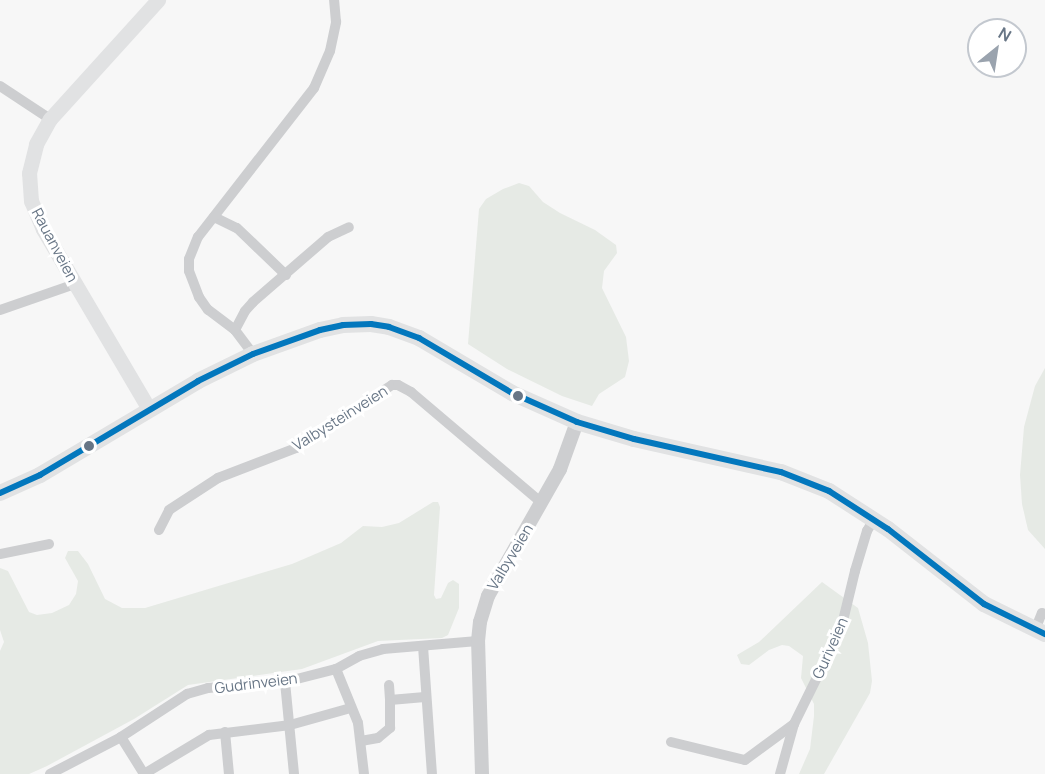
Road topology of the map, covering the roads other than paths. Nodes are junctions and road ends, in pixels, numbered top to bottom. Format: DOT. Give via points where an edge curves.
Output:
graph roads {
  1 [pos="158,0"];
  2 [pos="334,0"];
  3 [pos="0,86"];
  4 [pos="50,119"];
  5 [pos="214,217"];
  6 [pos="349,227"];
  7 [pos="286,276"];
  8 [pos="75,284"];
  9 [pos="0,310"];
  10 [pos="235,330"];
  11 [pos="253,354"];
  12 [pos="149,409"];
  13 [pos="577,422"];
  14 [pos="0,493"];
  15 [pos="542,503"];
  16 [pos="874,519"];
  17 [pos="159,530"];
  18 [pos="49,544"];
  19 [pos="0,554"];
  20 [pos="1045,614"];
  21 [pos="1040,632"];
  22 [pos="478,641"];
  23 [pos="423,646"];
  24 [pos="336,669"];
  25 [pos="285,682"];
  26 [pos="389,686"];
  27 [pos="425,697"];
  28 [pos="390,700"];
  29 [pos="351,708"];
  30 [pos="794,724"];
  31 [pos="290,725"];
  32 [pos="225,732"];
  33 [pos="121,737"];
  34 [pos="361,741"];
  35 [pos="671,742"];
  36 [pos="50,774"];
  37 [pos="144,774"];
  38 [pos="229,774"];
  39 [pos="294,774"];
  40 [pos="364,774"];
  41 [pos="432,774"];
  42 [pos="482,774"];
  43 [pos="780,774"];
  1 -- 4 [label="main road, Rauanveien"];
  2 -- 5 [label="street" via="336,22 330,51 314,88"];
  3 -- 4 [label="street"];
  4 -- 8 [label="main road, Rauanveien" via="32,155 30,193 43,229"];
  5 -- 7 [label="street" via="237,228"];
  5 -- 10 [label="street" via="193,247 189,271 208,310"];
  6 -- 7 [label="street" via="328,237"];
  7 -- 10 [label="street" via="245,311"];
  8 -- 9 [label="street"];
  8 -- 12 [label="main road, Rauanveien"];
  10 -- 11 [label="street"];
  11 -- 12 [label="main road"];
  11 -- 13 [label="main road" via="333,327 389,327 419,338 512,393"];
  12 -- 14 [label="main road" via="40,475"];
  13 -- 15 [label="street, Valbyveien" via="560,469"];
  13 -- 16 [label="main road" via="781,472 829,491"];
  15 -- 17 [label="street, Valbysteinveien" via="405,387 392,385 296,448 220,476 170,510"];
  15 -- 22 [label="street, Valbyveien" via="488,596"];
  16 -- 21 [label="main road" via="963,590 1008,618"];
  16 -- 30 [label="street, Guriveien" via="867,531 838,636"];
  18 -- 19 [label="street"];
  20 -- 21 [label="street" via="1042,613"];
  22 -- 23 [label="street, Gudrinveien"];
  22 -- 42 [label="street, Valbyveien"];
  23 -- 24 [label="street, Gudrinveien" via="375,651"];
  23 -- 27 [label="street"];
  24 -- 25 [label="street, Gudrinveien"];
  24 -- 29 [label="street"];
  25 -- 31 [label="street"];
  25 -- 33 [label="street, Gudrinveien" via="208,688 188,694"];
  26 -- 28 [label="street"];
  27 -- 28 [label="street"];
  27 -- 41 [label="street"];
  28 -- 34 [label="street" via="390,728 378,738"];
  29 -- 31 [label="street"];
  29 -- 34 [label="street"];
  30 -- 35 [label="street" via="745,760"];
  30 -- 43 [label="street, Guriveien"];
  31 -- 32 [label="street"];
  31 -- 39 [label="street"];
  32 -- 37 [label="street" via="209,735"];
  32 -- 38 [label="street"];
  33 -- 36 [label="street, Gudrinveien"];
  33 -- 37 [label="street"];
  34 -- 40 [label="street"];
}
